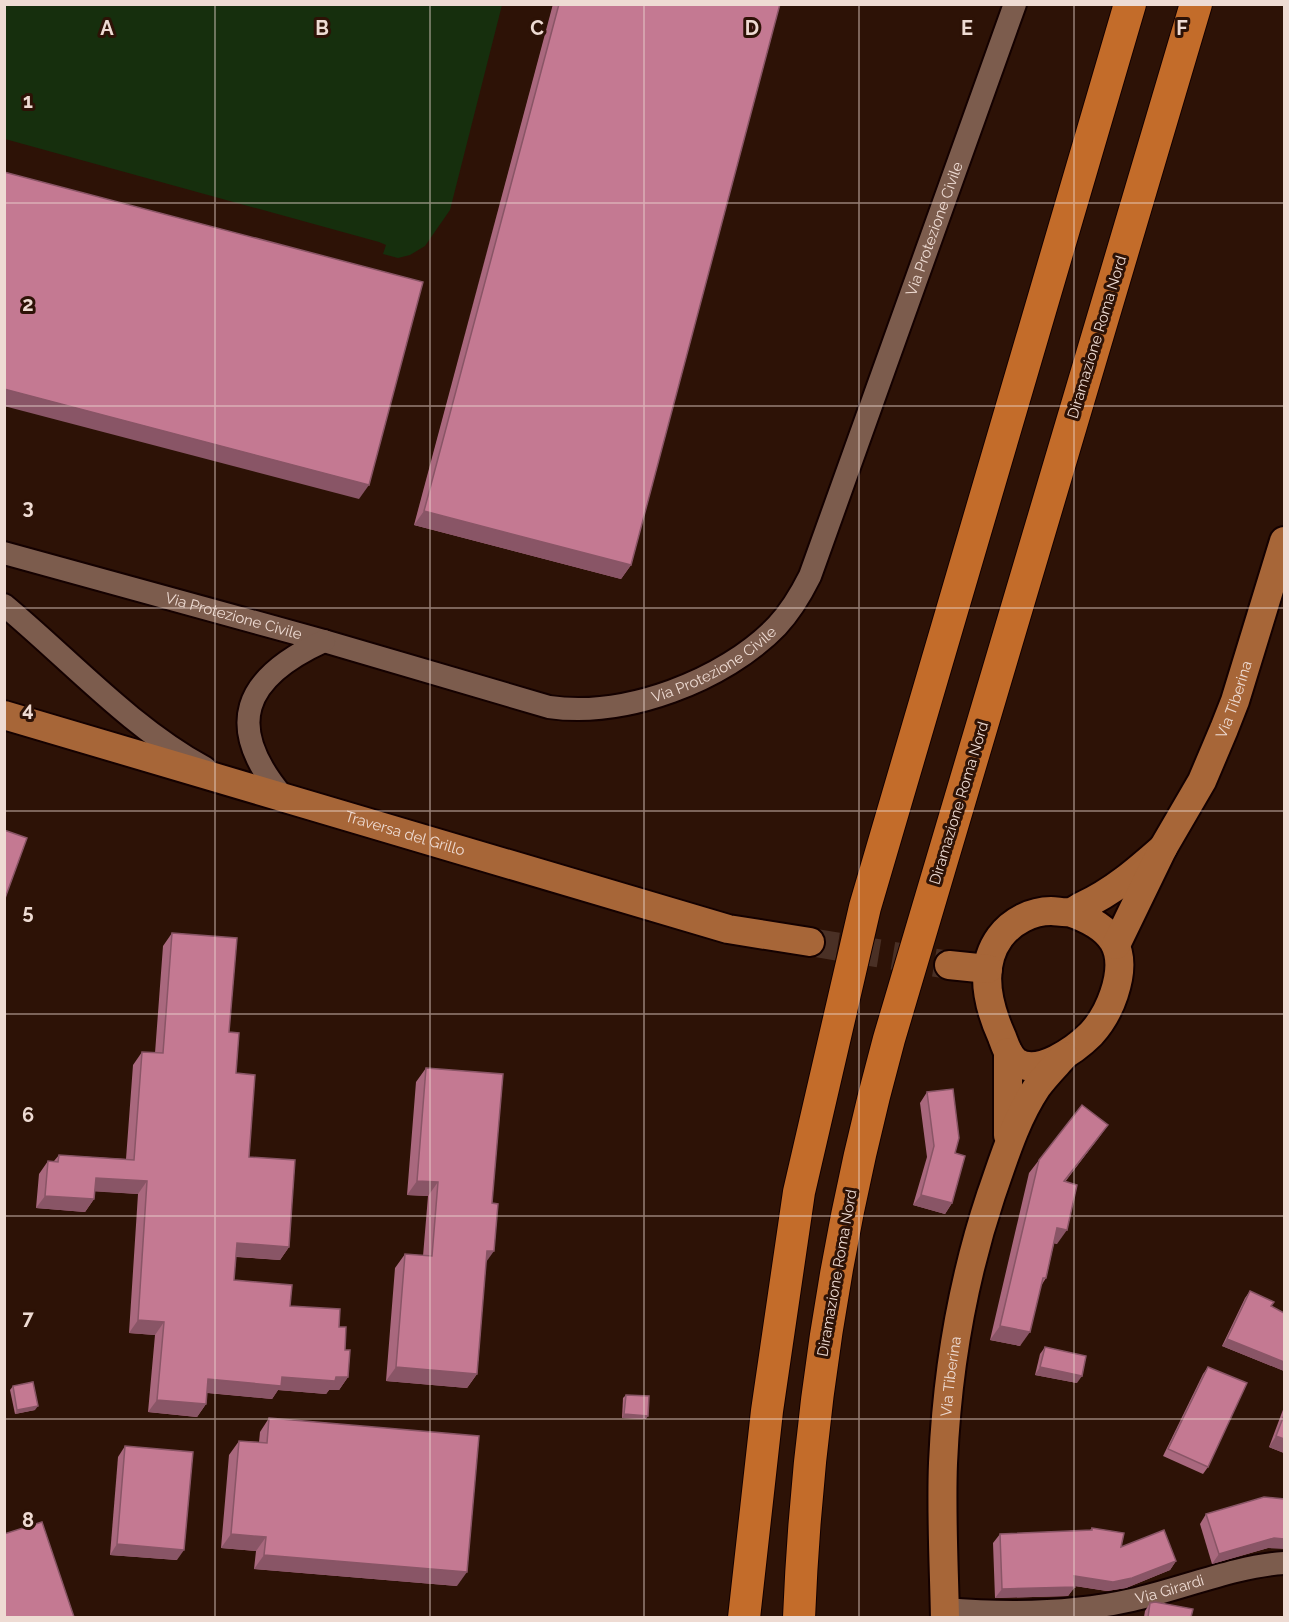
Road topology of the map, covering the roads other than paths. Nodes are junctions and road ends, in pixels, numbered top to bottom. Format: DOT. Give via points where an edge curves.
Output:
graph roads {
  1 [pos="1015,4"];
  2 [pos="1130,4"];
  3 [pos="1196,4"];
  4 [pos="1284,541"];
  5 [pos="4,553"];
  6 [pos="4,605"];
  7 [pos="324,640"];
  8 [pos="4,715"];
  9 [pos="233,783"];
  10 [pos="284,798"];
  11 [pos="1163,848"];
  12 [pos="1069,912"];
  13 [pos="810,942"];
  14 [pos="1116,945"];
  15 [pos="949,965"];
  16 [pos="988,969"];
  17 [pos="1008,1052"];
  18 [pos="1064,1056"];
  19 [pos="1008,1143"];
  20 [pos="1284,1563"];
  21 [pos="945,1613"];
  22 [pos="744,1617"];
  23 [pos="799,1617"];
  1 -- 7 [label="street, Via Protezione Civile" via="810,576 776,627 749,649 691,683 636,703 582,710 533,704"];
  2 -- 22 [label="highway" via="859,930 799,1192 770,1390"];
  3 -- 23 [label="highway, Diramazione Roma Nord" via="889,1039 855,1170 814,1416"];
  4 -- 11 [label="main road, Via Tiberina" via="1224,729 1202,781"];
  5 -- 7 [label="street, Via Protezione Civile"];
  6 -- 9 [label="street" via="124,711 171,747"];
  7 -- 10 [label="street" via="270,674 255,695 248,717 257,759"];
  8 -- 9 [label="main road, Traversa del Grillo"];
  9 -- 10 [label="main road, Traversa del Grillo"];
  10 -- 13 [label="main road, Traversa del Grillo" via="728,929"];
  11 -- 12 [label="main road, Via Tiberina" via="1121,883"];
  11 -- 14 [label="main road, Via Tiberina"];
  12 -- 14 [label="main road, Via Tiberina" via="1096,924"];
  12 -- 16 [label="main road, Via Tiberina" via="1040,912 1014,924 1000,937"];
  14 -- 18 [label="main road, Via Tiberina" via="1120,969 1110,1005 1093,1032"];
  15 -- 16 [label="main road"];
  16 -- 17 [label="main road, Via Tiberina" via="989,1003"];
  17 -- 18 [label="main road, Via Tiberina" via="1016,1061 1032,1066"];
  17 -- 19 [label="main road, Via Tiberina"];
  18 -- 19 [label="main road, Via Tiberina" via="1037,1088"];
  19 -- 21 [label="main road, Via Tiberina" via="977,1237 956,1333 943,1466"];
  20 -- 21 [label="street, Via Girardi" via="1095,1607"];
}
